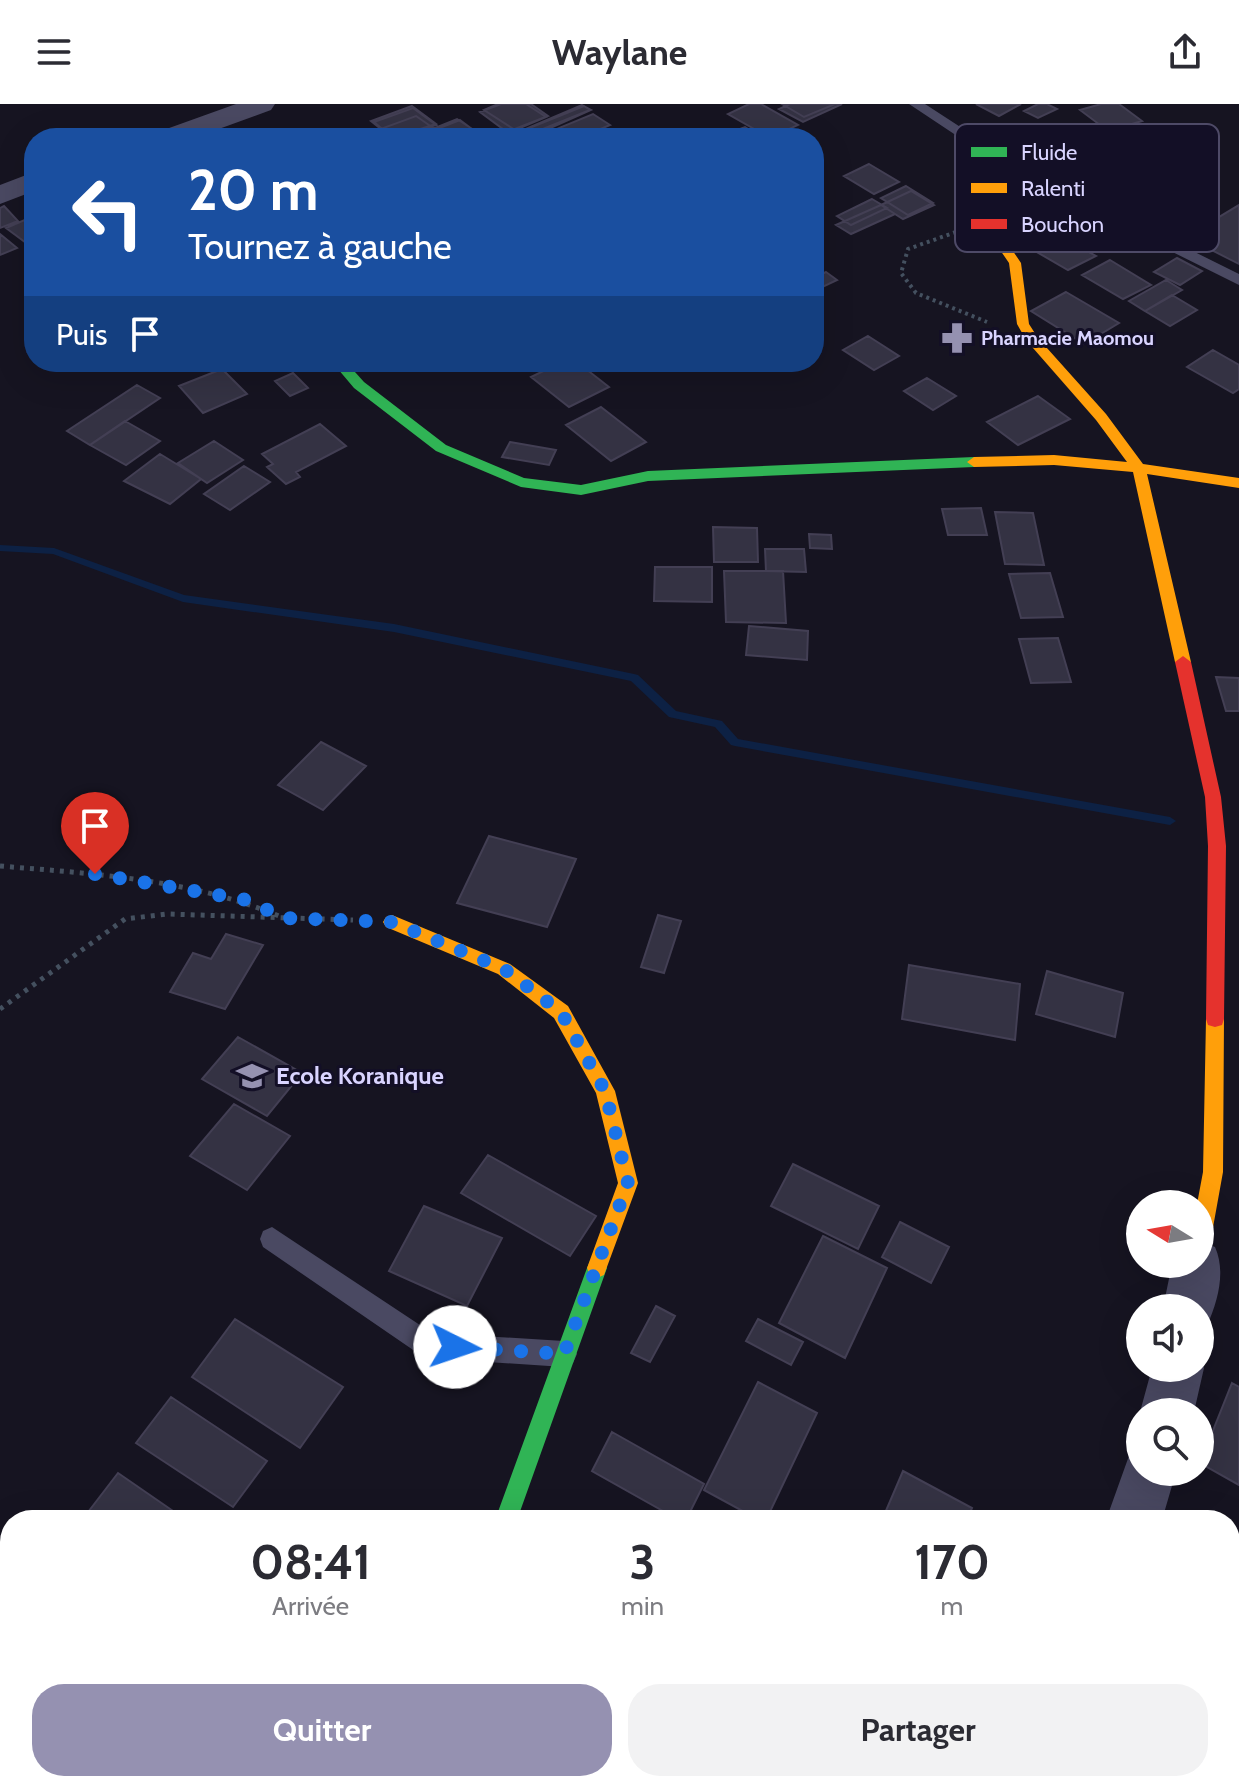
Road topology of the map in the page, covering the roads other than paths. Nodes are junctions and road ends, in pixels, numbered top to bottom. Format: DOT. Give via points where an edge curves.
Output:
graph roads {
  1 [pos="261,104"];
  2 [pos="916,104"];
  3 [pos="195,128"];
  4 [pos="955,129"];
  5 [pos="24,185"];
  6 [pos="0,195"];
  7 [pos="1007,252"];
  8 [pos="1183,252"];
  9 [pos="1239,280"];
  10 [pos="348,372"];
  11 [pos="1139,468"];
  12 [pos="1239,483"];
  13 [pos="392,922"];
  14 [pos="1226,1176"];
  15 [pos="1214,1207"];
  16 [pos="272,1239"];
  17 [pos="564,1354"];
  18 [pos="1145,1486"];
  19 [pos="509,1510"];
  20 [pos="1137,1510"];
  1 -- 3 [label="street"];
  2 -- 4 [label="lane"];
  5 -- 6 [label="street"];
  7 -- 11 [label="main road" via="1015,263 1023,324 1032,340"];
  8 -- 9 [label="lane"];
  10 -- 11 [label="main road" via="441,448 521,482 581,490 648,476 879,464 1054,460"];
  11 -- 12 [label="main road"];
  11 -- 14 [label="main road" via="1213,797"];
  13 -- 17 [label="main road" via="504,969 561,1012 605,1091 628,1183"];
  14 -- 15 [label="main road"];
  16 -- 17 [label="lane" via="428,1345"];
  17 -- 19 [label="main road"];
  18 -- 20 [label="street"];
}
